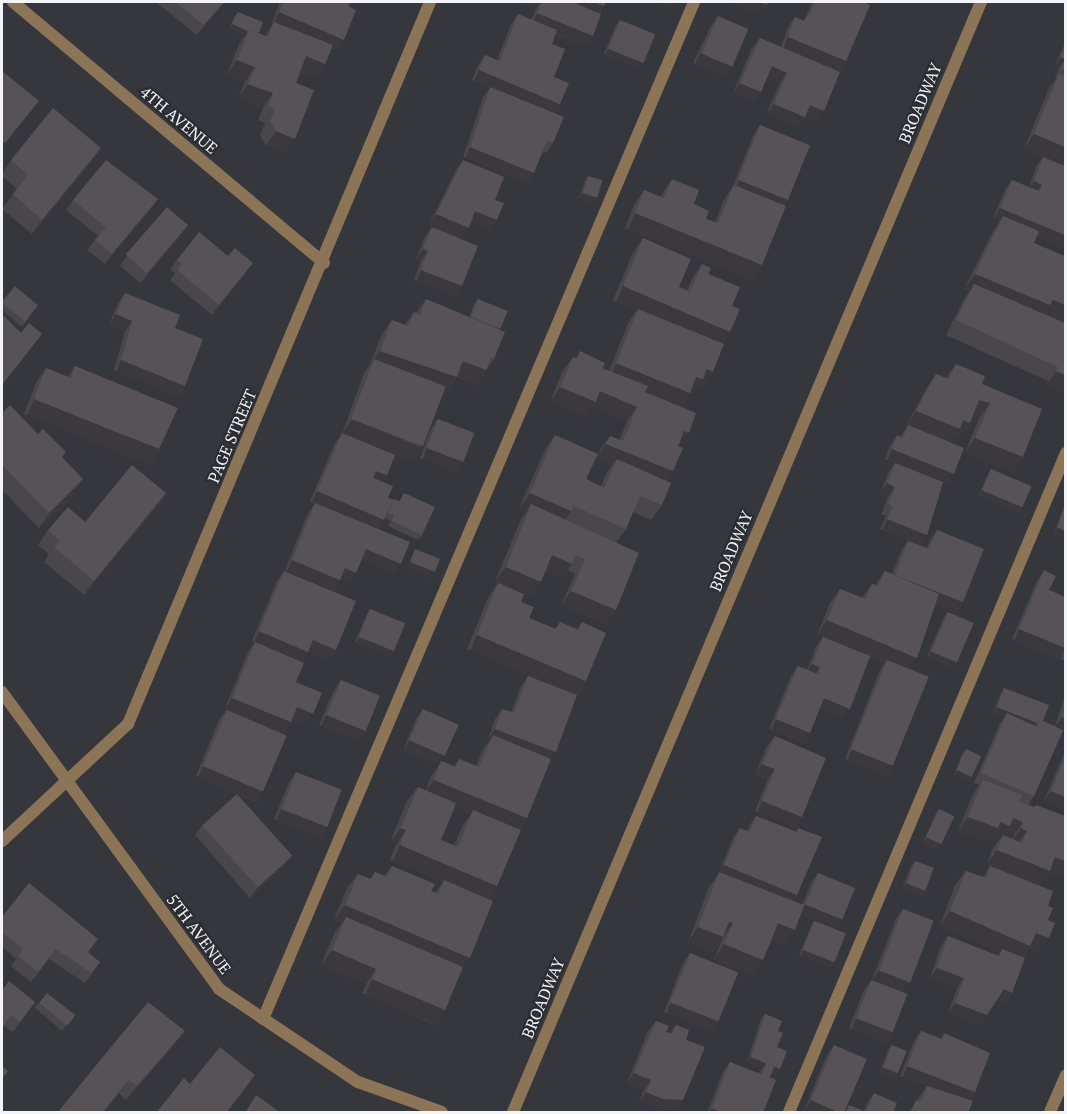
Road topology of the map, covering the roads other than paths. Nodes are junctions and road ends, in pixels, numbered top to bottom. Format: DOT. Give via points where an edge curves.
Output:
graph roads {
  1 [pos="12,2"];
  2 [pos="430,2"];
  3 [pos="694,2"];
  4 [pos="981,2"];
  5 [pos="324,263"];
  6 [pos="1065,453"];
  7 [pos="2,692"];
  8 [pos="64,781"];
  9 [pos="2,841"];
  10 [pos="264,1019"];
  11 [pos="1065,1075"];
  12 [pos="442,1113"];
  13 [pos="513,1113"];
  14 [pos="789,1113"];
  15 [pos="1050,1113"];
  1 -- 5 [label="street, 4TH AVENUE"];
  2 -- 5 [label="street, PAGE STREET"];
  3 -- 10 [label="street"];
  4 -- 13 [label="street, BROADWAY"];
  5 -- 8 [label="street, PAGE STREET" via="128,723"];
  6 -- 14 [label="street"];
  7 -- 8 [label="street, 5TH AVENUE"];
  8 -- 9 [label="street, PAGE STREET"];
  8 -- 10 [label="street, 5TH AVENUE" via="219,989"];
  10 -- 12 [label="street, 5TH AVENUE" via="358,1082"];
  11 -- 15 [label="street"];
}
